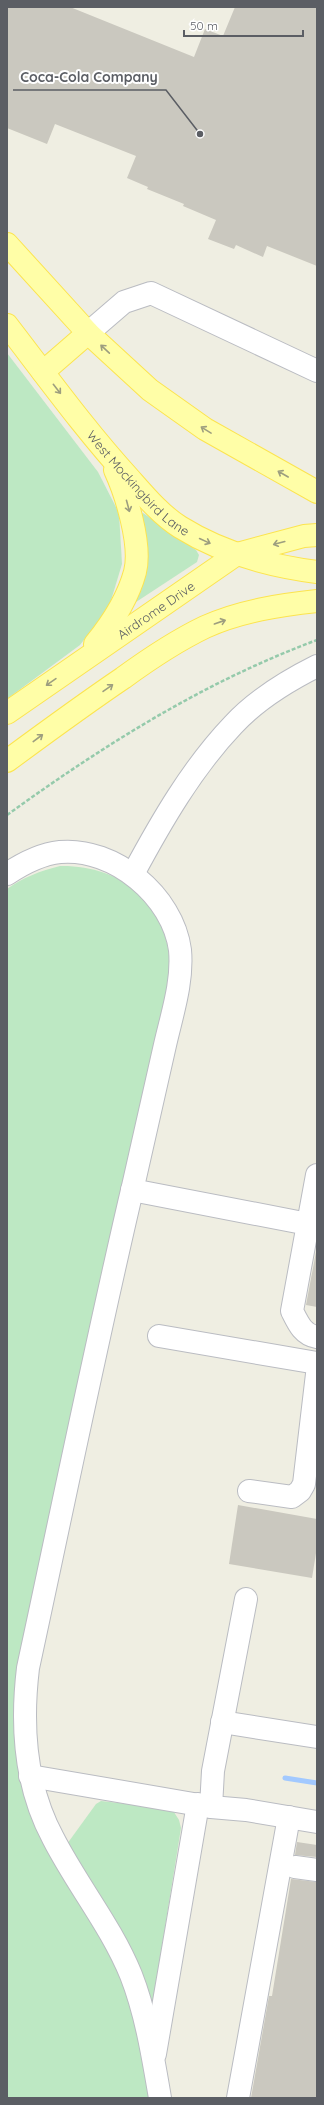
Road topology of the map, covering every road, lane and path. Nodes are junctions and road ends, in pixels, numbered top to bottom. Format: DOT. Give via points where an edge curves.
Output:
graph roads {
  1 [pos="7,244"];
  2 [pos="7,326"];
  3 [pos="88,333"];
  4 [pos="317,371"];
  5 [pos="43,372"];
  6 [pos="109,456"];
  7 [pos="317,492"];
  8 [pos="317,535"];
  9 [pos="237,554"];
  10 [pos="317,572"];
  11 [pos="317,600"];
  12 [pos="317,640"];
  13 [pos="83,659"];
  14 [pos="317,666"];
  15 [pos="7,713"];
  16 [pos="7,761"];
  17 [pos="7,815"];
  18 [pos="7,874"];
  19 [pos="133,874"];
  20 [pos="317,1175"];
  21 [pos="132,1190"];
  22 [pos="308,1224"];
  23 [pos="159,1336"];
  24 [pos="317,1337"];
  25 [pos="317,1363"];
  26 [pos="317,1374"];
  27 [pos="249,1491"];
  28 [pos="246,1599"];
  29 [pos="222,1722"];
  30 [pos="317,1737"];
  31 [pos="30,1776"];
  32 [pos="204,1806"];
  33 [pos="289,1818"];
  34 [pos="317,1822"];
  35 [pos="296,1866"];
  36 [pos="317,1870"];
  37 [pos="154,2063"];
  38 [pos="160,2098"];
  39 [pos="238,2098"];
  1 -- 3 [label="main road"];
  2 -- 5 [label="main road, West Mockingbird Lane"];
  3 -- 4 [label="lane" via="124,302 151,293"];
  3 -- 5 [label="main road"];
  7 -- 3 [label="main road, one-way" via="205,429 150,390"];
  5 -- 6 [label="main road, West Mockingbird Lane, one-way"];
  6 -- 9 [label="main road, West Mockingbird Lane, one-way" via="152,503 179,526"];
  6 -- 13 [label="main road, one-way" via="123,487 133,525 135,571 115,618"];
  8 -- 9 [label="main road, Airdrome Drive, one-way" via="304,536"];
  9 -- 10 [label="main road, West Mockingbird Lane" via="294,569"];
  9 -- 13 [label="main road, Airdrome Drive"];
  16 -- 11 [label="main road, one-way" via="168,646 206,627 245,614"];
  12 -- 17 [label="path" via="244,670 143,723"];
  13 -- 15 [label="main road, Airdrome Drive, one-way"];
  14 -- 19 [label="lane" via="264,697 233,724 178,796"];
  18 -- 19 [label="lane" via="39,858 59,852 83,852 112,861"];
  19 -- 21 [label="lane" via="154,895 172,924 180,950 179,987"];
  20 -- 22 [label="lane"];
  21 -- 22 [label="lane"];
  21 -- 31 [label="lane" via="28,1668 24,1729"];
  22 -- 24 [label="lane" via="292,1311 300,1327"];
  23 -- 25 [label="lane"];
  26 -- 27 [label="lane" via="304,1484 300,1491 292,1497"];
  28 -- 29 [label="lane"];
  29 -- 30 [label="lane"];
  29 -- 32 [label="lane"];
  31 -- 32 [label="lane"];
  31 -- 37 [label="lane" via="52,1838 111,1932 131,1975"];
  32 -- 33 [label="lane"];
  32 -- 37 [label="lane"];
  33 -- 34 [label="lane"];
  33 -- 39 [label="lane"];
  35 -- 36 [label="lane"];
  37 -- 38 [label="lane"];
}
